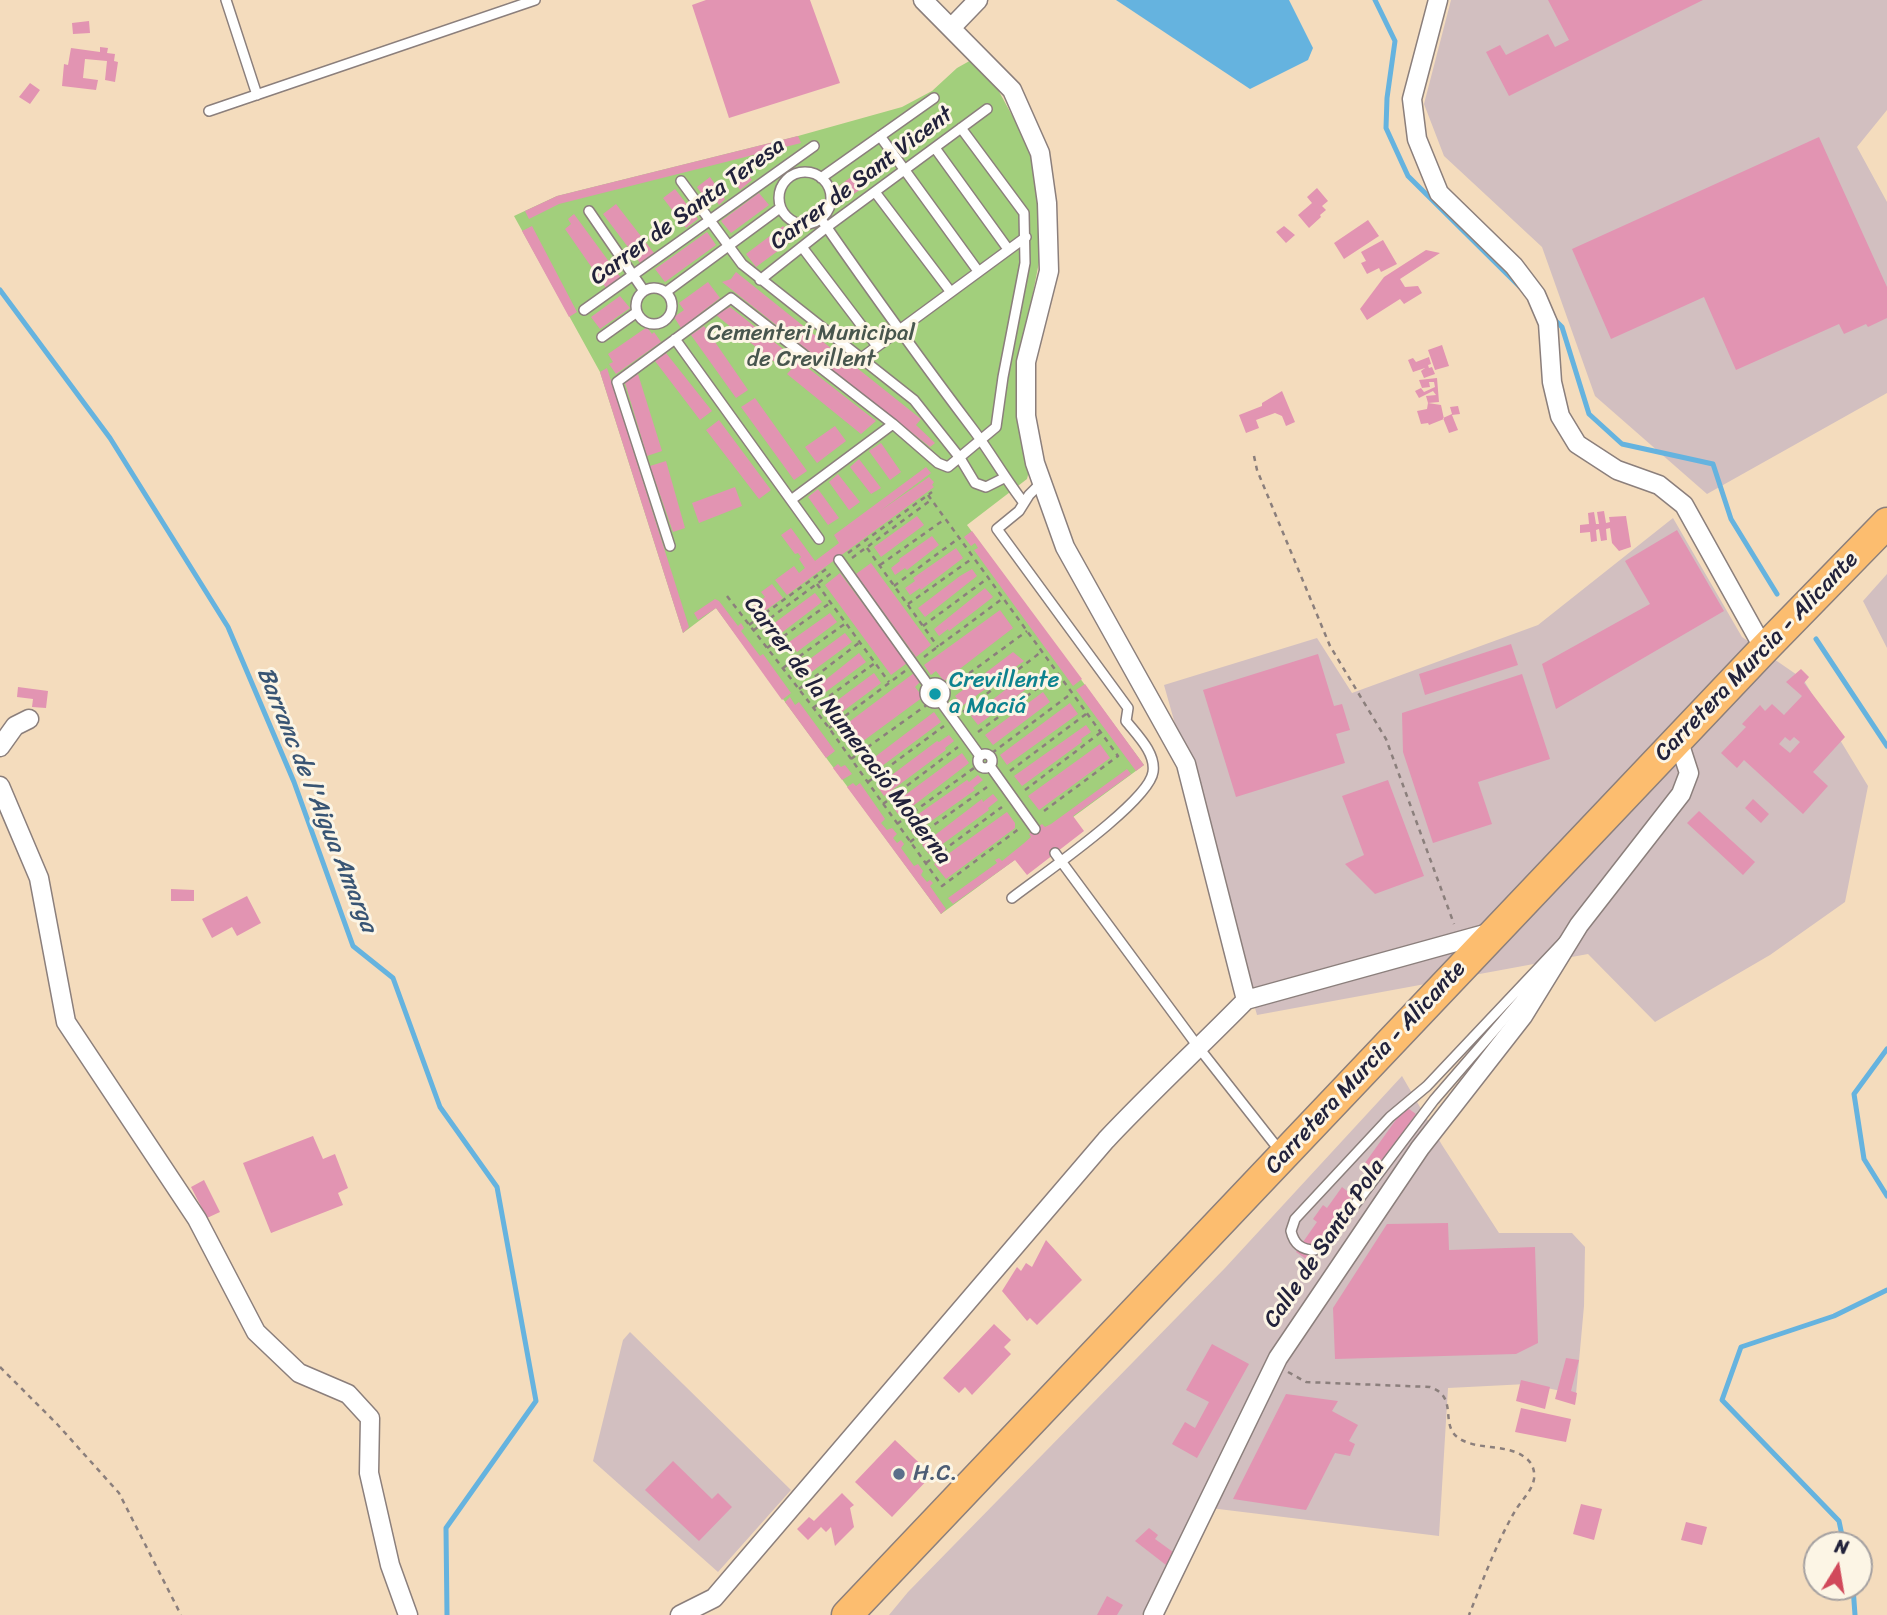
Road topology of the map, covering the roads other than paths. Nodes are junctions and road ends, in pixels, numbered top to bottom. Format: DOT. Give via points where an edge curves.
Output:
graph roads {
  1 [pos="226,0"];
  2 [pos="535,0"];
  3 [pos="923,0"];
  4 [pos="978,0"];
  5 [pos="1438,0"];
  6 [pos="951,28"];
  7 [pos="257,95"];
  8 [pos="934,98"];
  9 [pos="986,110"];
  10 [pos="209,111"];
  11 [pos="961,128"];
  12 [pos="880,136"];
  13 [pos="814,146"];
  14 [pos="935,148"];
  15 [pos="905,170"];
  16 [pos="778,172"];
  17 [pos="821,178"];
  18 [pos="681,181"];
  19 [pos="786,181"];
  20 [pos="875,192"];
  21 [pos="780,208"];
  22 [pos="589,211"];
  23 [pos="710,220"];
  24 [pos="824,223"];
  25 [pos="1026,237"];
  26 [pos="730,245"];
  27 [pos="802,247"];
  28 [pos="1007,249"];
  29 [pos="978,271"];
  30 [pos="633,275"];
  31 [pos="760,280"];
  32 [pos="644,291"];
  33 [pos="666,292"];
  34 [pos="950,292"];
  35 [pos="584,310"];
  36 [pos="638,312"];
  37 [pos="898,329"];
  38 [pos="602,337"];
  39 [pos="675,339"];
  40 [pos="877,346"];
  41 [pos="860,359"];
  42 [pos="893,424"];
  43 [pos="981,441"];
  44 [pos="960,458"];
  45 [pos="1004,478"];
  46 [pos="1042,482"];
  47 [pos="791,500"];
  48 [pos="1024,502"];
  49 [pos="1887,523"];
  50 [pos="819,539"];
  51 [pos="670,546"];
  52 [pos="839,560"];
  53 [pos="1763,649"];
  54 [pos="929,685"];
  55 [pos="936,702"];
  56 [pos="29,719"];
  57 [pos="1678,738"];
  58 [pos="0,747"];
  59 [pos="0,786"];
  60 [pos="1035,829"];
  61 [pos="1058,857"];
  62 [pos="1012,898"];
  63 [pos="1579,925"];
  64 [pos="1495,932"];
  65 [pos="1246,1000"];
  66 [pos="1199,1048"];
  67 [pos="1283,1155"];
  68 [pos="408,1615"];
  69 [pos="680,1615"];
  70 [pos="847,1615"];
  71 [pos="1153,1615"];
  1 -- 7 [label="lane"];
  2 -- 7 [label="lane"];
  3 -- 6 [label="street"];
  4 -- 6 [label="street"];
  5 -- 53 [label="street" via="1412,99 1417,139 1439,194 1514,265 1536,295 1548,323 1552,382 1560,416 1577,444 1617,470 1660,485 1684,505"];
  6 -- 46 [label="street" via="1012,90 1040,153 1049,271 1026,362 1026,416"];
  7 -- 10 [label="lane"];
  8 -- 12 [label="lane"];
  9 -- 11 [label="lane, Carrer de Sant Vicent"];
  11 -- 14 [label="lane, Carrer de Sant Vicent"];
  11 -- 25 [label="lane" via="1024,213"];
  12 -- 15 [label="lane"];
  12 -- 17 [label="lane"];
  13 -- 16 [label="lane, Carrer de Santa Teresa"];
  14 -- 15 [label="lane, Carrer de Sant Vicent"];
  14 -- 28 [label="lane"];
  15 -- 20 [label="lane, Carrer de Sant Vicent"];
  15 -- 29 [label="lane"];
  16 -- 19 [label="lane"];
  16 -- 23 [label="lane, Carrer de Santa Teresa"];
  17 -- 19 [label="lane" via="801,173"];
  17 -- 24 [label="lane" via="831,197"];
  18 -- 23 [label="lane"];
  19 -- 21 [label="lane" via="779,196"];
  20 -- 24 [label="lane, Carrer de Sant Vicent"];
  20 -- 34 [label="lane"];
  21 -- 24 [label="lane" via="796,223"];
  21 -- 26 [label="lane"];
  22 -- 30 [label="lane"];
  23 -- 26 [label="lane"];
  23 -- 30 [label="lane, Carrer de Santa Teresa"];
  24 -- 27 [label="lane, Carrer de Sant Vicent"];
  24 -- 37 [label="lane"];
  25 -- 28 [label="lane"];
  25 -- 43 [label="lane" via="996,427"];
  26 -- 31 [label="lane"];
  26 -- 33 [label="lane"];
  27 -- 31 [label="lane, Carrer de Sant Vicent"];
  27 -- 40 [label="lane"];
  28 -- 29 [label="lane"];
  29 -- 34 [label="lane"];
  30 -- 32 [label="lane"];
  30 -- 35 [label="lane, Carrer de Santa Teresa"];
  31 -- 41 [label="lane"];
  32 -- 33 [label="lane"];
  32 -- 36 [label="lane" via="637,300"];
  33 -- 36 [label="lane" via="672,307 663,322 651,323"];
  34 -- 37 [label="lane"];
  36 -- 38 [label="lane"];
  37 -- 40 [label="lane"];
  37 -- 43 [label="lane"];
  39 -- 42 [label="lane" via="731,298"];
  39 -- 47 [label="lane"];
  39 -- 51 [label="lane" via="617,382"];
  40 -- 41 [label="lane"];
  41 -- 44 [label="lane" via="914,400"];
  42 -- 44 [label="lane" via="938,463 948,467"];
  42 -- 47 [label="lane"];
  43 -- 44 [label="lane"];
  43 -- 45 [label="lane"];
  44 -- 45 [label="lane" via="975,483 986,487"];
  45 -- 48 [label="lane"];
  46 -- 48 [label="lane"];
  46 -- 65 [label="street" via="1065,547 1186,764"];
  47 -- 50 [label="lane"];
  48 -- 61 [label="lane" via="997,529 1128,708 1126,721 1152,757 1153,774 1111,824"];
  49 -- 53 [label="highway, Carretera Murcia - Alicante"];
  52 -- 54 [label="lane"];
  53 -- 57 [label="highway, Carretera Murcia - Alicante"];
  54 -- 55 [label="lane" via="926,694"];
  54 -- 55 [label="lane" via="939,684 945,691 945,697"];
  55 -- 60 [label="lane" via="982,758 983,768 990,766"];
  56 -- 58 [label="street" via="15,726"];
  57 -- 63 [label="street, Calle de Santa Pola" via="1689,773 1681,794"];
  57 -- 64 [label="highway, Carretera Murcia - Alicante"];
  59 -- 68 [label="street" via="39,878 66,1022 197,1219 256,1332 299,1373 348,1394 370,1418 369,1473 390,1565"];
  61 -- 62 [label="lane"];
  61 -- 66 [label="lane"];
  63 -- 63 [label="lane" via="1295,1219 1291,1231 1296,1244 1315,1250 1326,1243 1434,1100"];
  63 -- 71 [label="street, Calle de Santa Pola" via="1523,1016 1420,1148 1278,1358"];
  64 -- 65 [label="street"];
  64 -- 67 [label="highway, Carretera Murcia - Alicante"];
  65 -- 66 [label="street"];
  66 -- 67 [label="lane"];
  66 -- 69 [label="street" via="1158,1084 1064,1187 715,1598"];
  67 -- 70 [label="highway, Carretera Murcia - Alicante"];
}
